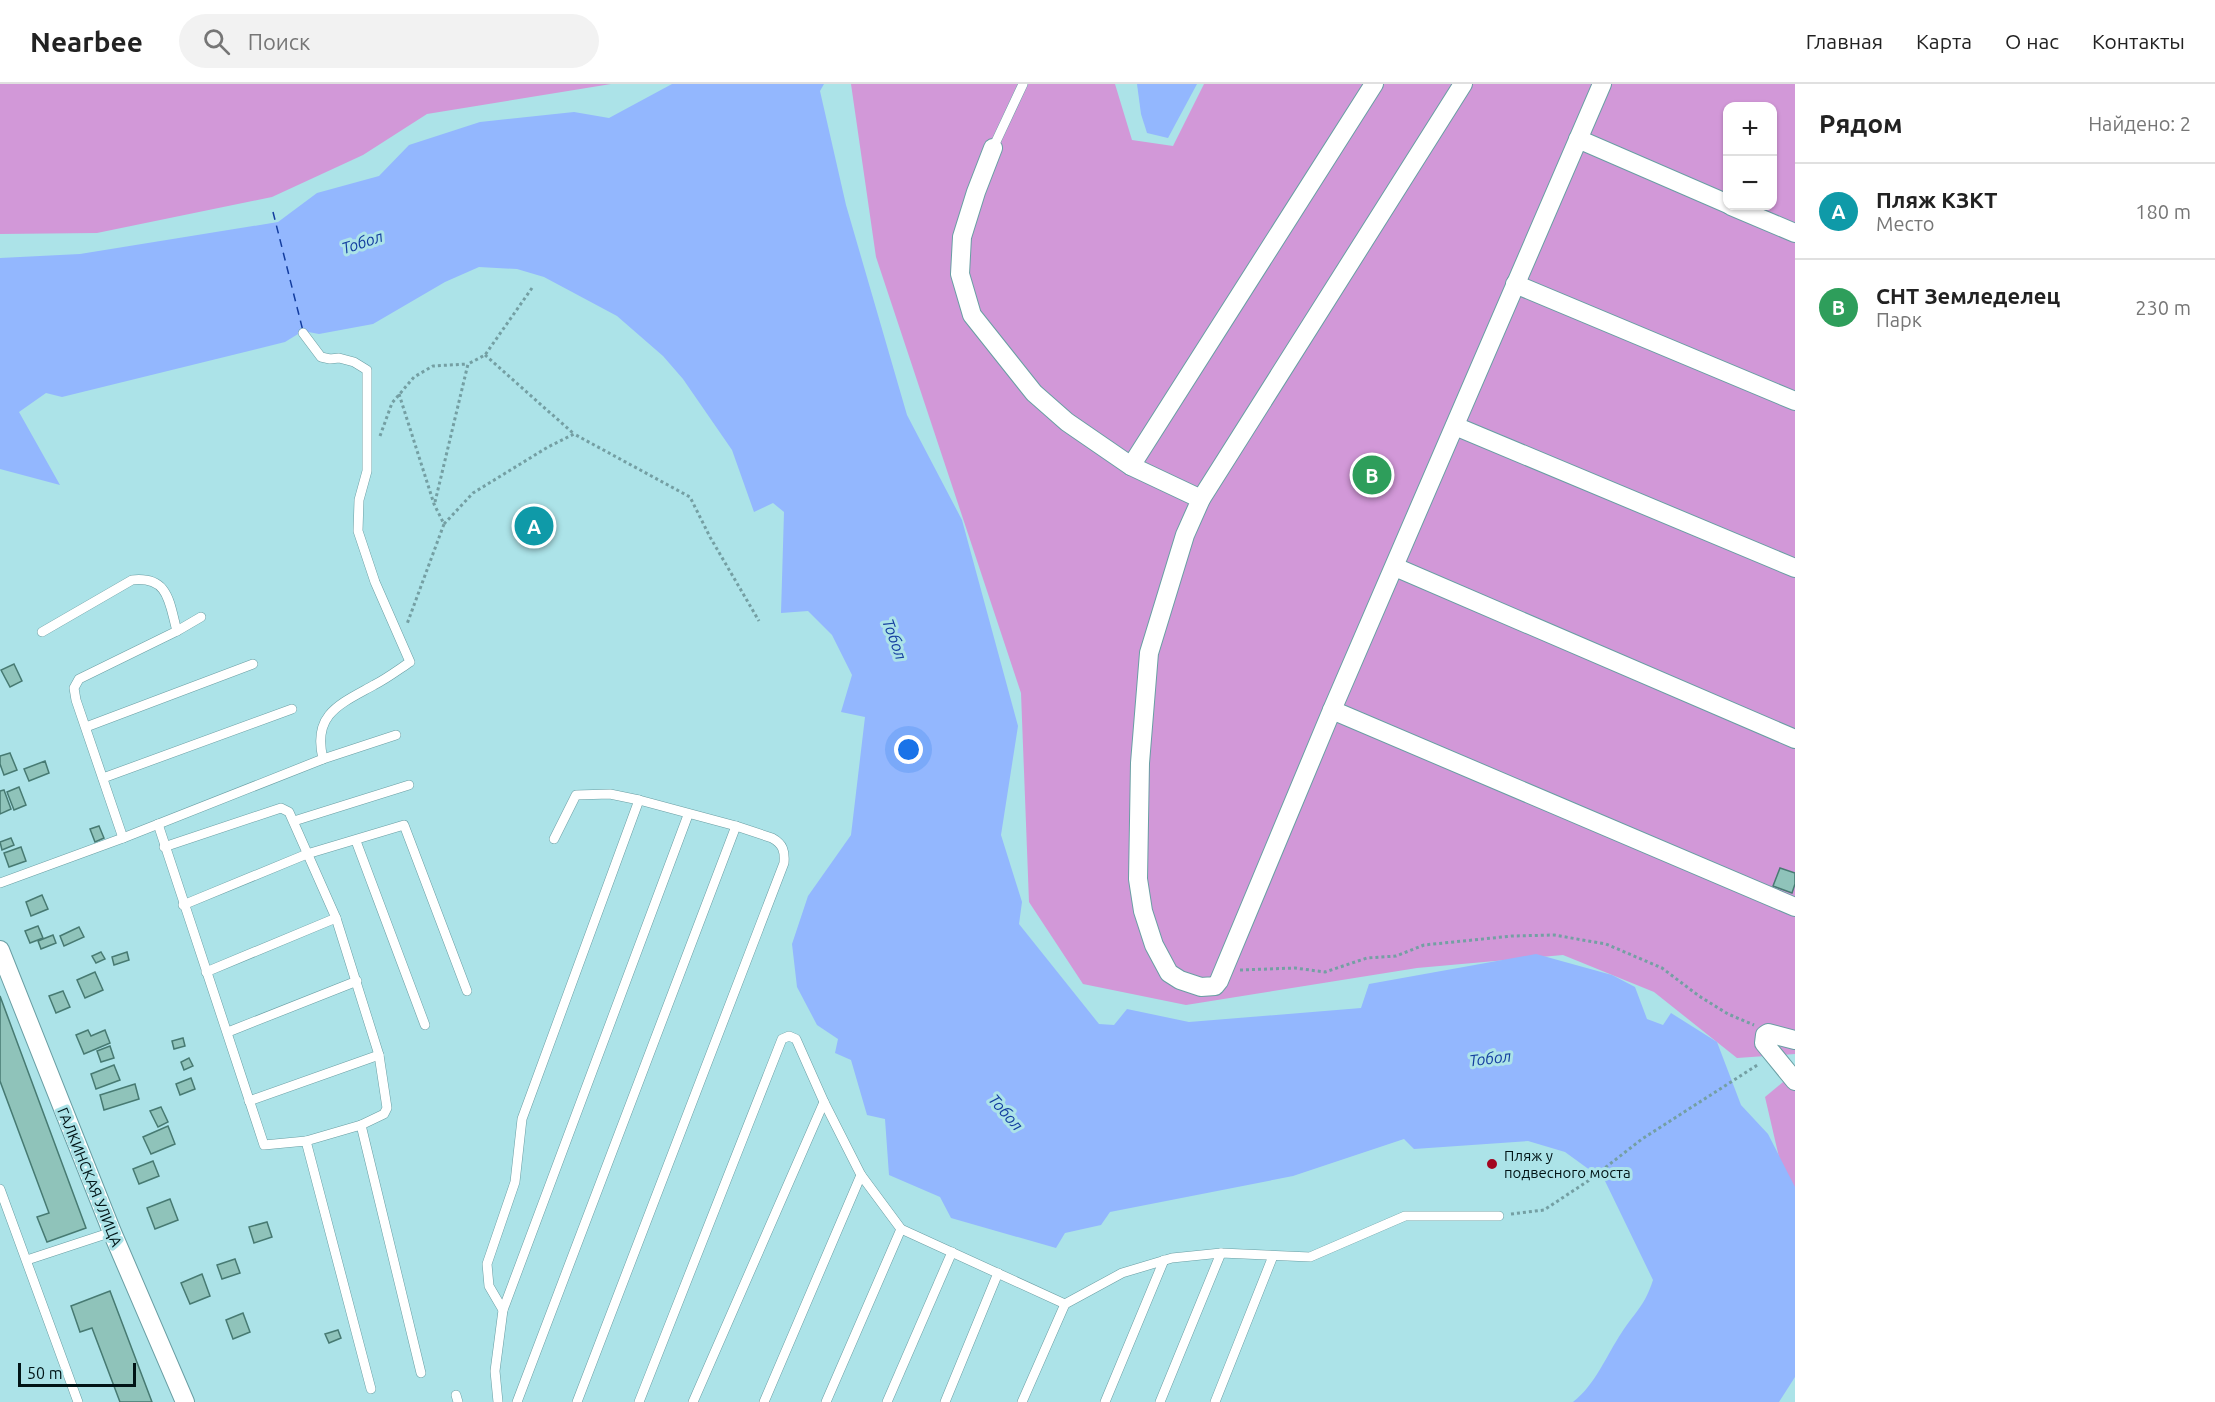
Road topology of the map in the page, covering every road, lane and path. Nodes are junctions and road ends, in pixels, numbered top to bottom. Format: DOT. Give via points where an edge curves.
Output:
graph roads {
  1 [pos="1023,84"];
  2 [pos="1374,84"];
  3 [pos="1463,84"];
  4 [pos="1602,84"];
  5 [pos="1578,139"];
  6 [pos="993,148"];
  7 [pos="1723,202"];
  8 [pos="1741,210"];
  9 [pos="1795,233"];
  10 [pos="1515,284"];
  11 [pos="532,288"];
  12 [pos="303,333"];
  13 [pos="485,355"];
  14 [pos="468,364"];
  15 [pos="399,394"];
  16 [pos="1795,401"];
  17 [pos="1455,426"];
  18 [pos="574,434"];
  19 [pos="379,438"];
  20 [pos="1131,466"];
  21 [pos="1201,499"];
  22 [pos="434,504"];
  23 [pos="444,524"];
  24 [pos="1395,567"];
  25 [pos="1795,568"];
  26 [pos="201,616"];
  27 [pos="759,621"];
  28 [pos="177,631"];
  29 [pos="42,632"];
  30 [pos="401,639"];
  31 [pos="253,664"];
  32 [pos="292,710"];
  33 [pos="1332,710"];
  34 [pos="86,727"];
  35 [pos="396,735"];
  36 [pos="1795,739"];
  37 [pos="323,759"];
  38 [pos="103,778"];
  39 [pos="409,785"];
  40 [pos="639,800"];
  41 [pos="688,815"];
  42 [pos="294,821"];
  43 [pos="158,824"];
  44 [pos="736,826"];
  45 [pos="123,838"];
  46 [pos="554,839"];
  47 [pos="356,841"];
  48 [pos="164,847"];
  49 [pos="307,854"];
  50 [pos="0,883"];
  51 [pos="183,905"];
  52 [pos="1795,907"];
  53 [pos="336,918"];
  54 [pos="0,950"];
  55 [pos="1223,971"];
  56 [pos="206,972"];
  57 [pos="357,981"];
  58 [pos="467,991"];
  59 [pos="425,1025"];
  60 [pos="228,1032"];
  61 [pos="1768,1033"];
  62 [pos="1795,1040"];
  63 [pos="379,1055"];
  64 [pos="1773,1055"];
  65 [pos="1795,1081"];
  66 [pos="249,1101"];
  67 [pos="824,1102"];
  68 [pos="361,1125"];
  69 [pos="306,1141"];
  70 [pos="861,1175"];
  71 [pos="0,1189"];
  72 [pos="1499,1216"];
  73 [pos="902,1229"];
  74 [pos="112,1232"];
  75 [pos="952,1252"];
  76 [pos="1221,1252"];
  77 [pos="1273,1256"];
  78 [pos="27,1260"];
  79 [pos="1164,1260"];
  80 [pos="998,1273"];
  81 [pos="1065,1304"];
  82 [pos="502,1310"];
  83 [pos="421,1373"];
  84 [pos="371,1389"];
  85 [pos="78,1402"];
  86 [pos="185,1402"];
  87 [pos="498,1402"];
  88 [pos="517,1402"];
  89 [pos="577,1402"];
  90 [pos="639,1402"];
  91 [pos="693,1402"];
  92 [pos="764,1402"];
  93 [pos="826,1402"];
  94 [pos="887,1402"];
  95 [pos="945,1402"];
  96 [pos="1022,1402"];
  97 [pos="1105,1402"];
  98 [pos="1160,1402"];
  99 [pos="1215,1402"];
  1 -- 6 [label="lane"];
  2 -- 20 [label="street"];
  3 -- 21 [label="street"];
  4 -- 5 [label="street"];
  5 -- 7 [label="street"];
  5 -- 10 [label="street"];
  6 -- 20 [label="street" via="962,237 960,274 972,315 1034,393 1066,422"];
  8 -- 9 [label="street"];
  10 -- 16 [label="street"];
  10 -- 17 [label="street"];
  11 -- 13 [label="path"];
  12 -- 30 [label="lane" via="321,357 354,362 367,370 367,471 359,500 358,531 375,582"];
  13 -- 14 [label="path"];
  13 -- 18 [label="path"];
  14 -- 15 [label="path" via="433,366 414,377"];
  14 -- 22 [label="path"];
  15 -- 19 [label="path"];
  15 -- 22 [label="path"];
  17 -- 24 [label="street"];
  17 -- 25 [label="street"];
  18 -- 23 [label="path" via="473,493"];
  18 -- 27 [label="path" via="690,497"];
  20 -- 21 [label="street"];
  21 -- 55 [label="street" via="1185,535 1149,653 1140,763 1138,879 1154,945 1169,973 1192,985 1210,987 1219,981"];
  22 -- 23 [label="path"];
  23 -- 30 [label="path"];
  24 -- 33 [label="street"];
  24 -- 36 [label="street"];
  26 -- 28 [label="lane"];
  28 -- 29 [label="lane" via="169,601 159,584 146,579 132,580"];
  28 -- 34 [label="lane" via="79,679 74,688"];
  30 -- 37 [label="lane" via="410,662 341,702 321,730"];
  31 -- 34 [label="lane"];
  32 -- 38 [label="lane"];
  33 -- 52 [label="street"];
  33 -- 55 [label="street"];
  34 -- 38 [label="lane"];
  35 -- 37 [label="lane"];
  37 -- 43 [label="lane"];
  38 -- 45 [label="lane"];
  39 -- 42 [label="lane"];
  40 -- 41 [label="lane"];
  40 -- 46 [label="lane" via="610,794 576,795"];
  40 -- 82 [label="lane" via="522,1119 515,1182 487,1264 489,1286"];
  41 -- 44 [label="lane"];
  41 -- 82 [label="lane"];
  42 -- 48 [label="lane" via="281,808"];
  42 -- 49 [label="lane"];
  43 -- 45 [label="lane"];
  43 -- 48 [label="lane"];
  44 -- 88 [label="lane"];
  44 -- 89 [label="lane" via="778,841 785,854 784,863"];
  45 -- 50 [label="lane"];
  47 -- 49 [label="lane"];
  47 -- 58 [label="lane" via="404,825"];
  47 -- 59 [label="lane"];
  48 -- 51 [label="lane"];
  49 -- 51 [label="lane"];
  49 -- 53 [label="lane"];
  51 -- 56 [label="lane"];
  53 -- 56 [label="lane"];
  53 -- 57 [label="lane"];
  54 -- 74 [label="street, ГАЛКИНСКАЯ УЛИЦА"];
  55 -- 61 [label="path" via="1295,968 1325,972 1367,958 1396,956 1424,945 1554,936 1606,944 1662,968 1728,1014"];
  56 -- 60 [label="lane"];
  57 -- 60 [label="lane"];
  57 -- 63 [label="lane"];
  60 -- 66 [label="lane"];
  61 -- 62 [label="street"];
  61 -- 64 [label="street" via="1764,1043"];
  63 -- 66 [label="lane"];
  63 -- 68 [label="lane" via="387,1108 384,1114"];
  64 -- 65 [label="street"];
  64 -- 72 [label="path" via="1642,1139 1544,1210"];
  66 -- 69 [label="lane" via="264,1145"];
  67 -- 70 [label="lane"];
  67 -- 90 [label="lane" via="796,1039 782,1039"];
  67 -- 91 [label="lane"];
  68 -- 69 [label="lane"];
  68 -- 83 [label="lane"];
  69 -- 84 [label="lane"];
  70 -- 73 [label="lane"];
  70 -- 92 [label="lane"];
  71 -- 78 [label="lane"];
  72 -- 77 [label="lane" via="1404,1216 1310,1257"];
  73 -- 75 [label="lane"];
  73 -- 93 [label="lane"];
  74 -- 78 [label="lane"];
  74 -- 86 [label="street, ГАЛКИНСКАЯ УЛИЦА"];
  75 -- 80 [label="lane"];
  75 -- 94 [label="lane"];
  76 -- 77 [label="lane"];
  76 -- 79 [label="lane"];
  76 -- 98 [label="lane"];
  77 -- 99 [label="lane"];
  78 -- 85 [label="lane"];
  79 -- 81 [label="lane" via="1122,1273"];
  79 -- 97 [label="lane"];
  80 -- 81 [label="lane"];
  80 -- 95 [label="lane"];
  81 -- 96 [label="lane"];
  82 -- 87 [label="lane" via="495,1371"];
}
